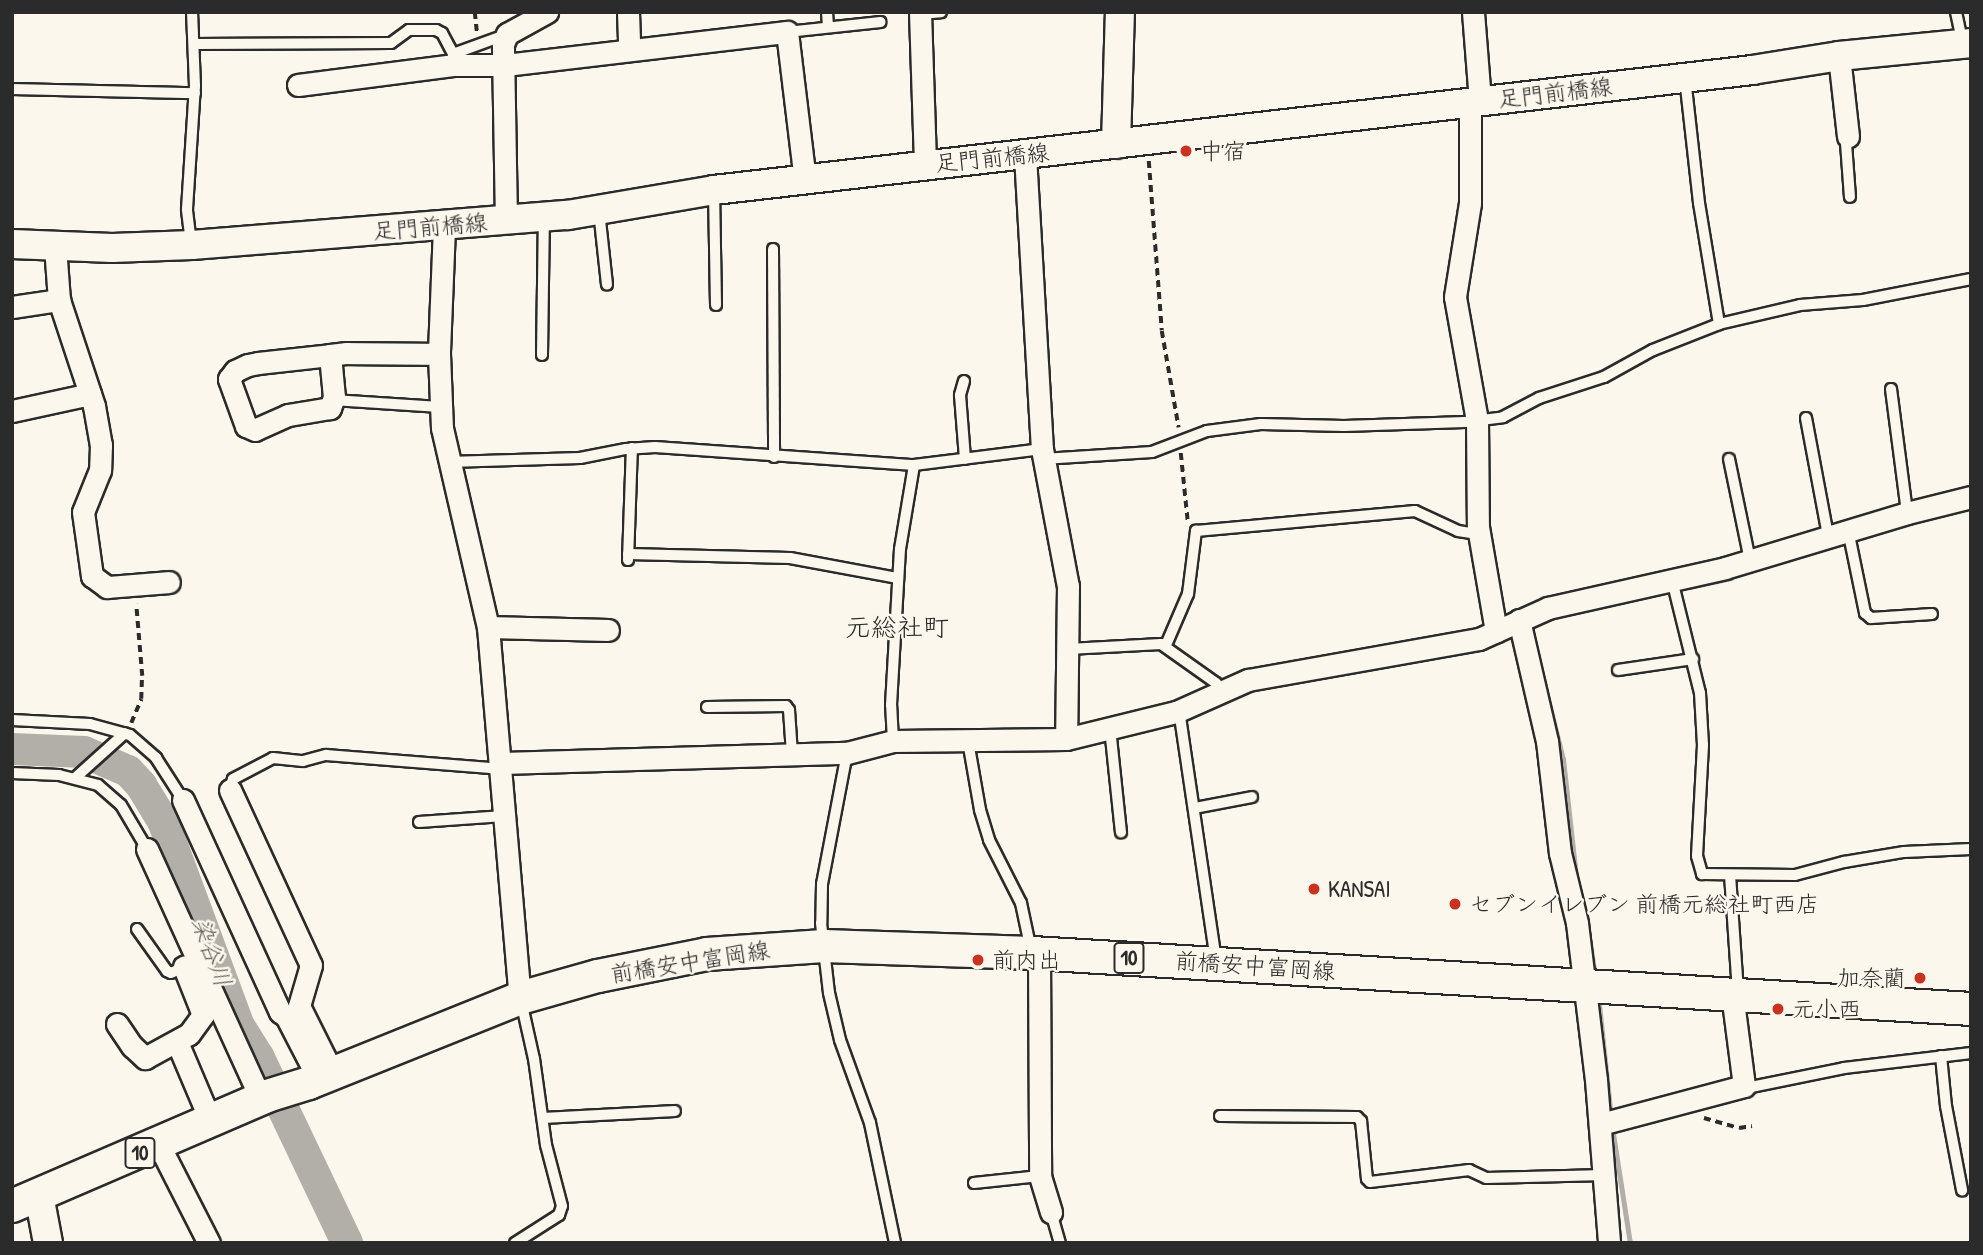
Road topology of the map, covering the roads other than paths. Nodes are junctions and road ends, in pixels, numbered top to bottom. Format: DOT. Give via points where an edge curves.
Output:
graph roads {
  1 [pos="192,12"];
  2 [pos="547,12"];
  3 [pos="628,12"];
  4 [pos="827,12"];
  5 [pos="1120,12"];
  6 [pos="1473,12"];
  7 [pos="1956,12"];
  8 [pos="927,13"];
  9 [pos="880,22"];
  10 [pos="520,23"];
  11 [pos="828,27"];
  12 [pos="787,32"];
  13 [pos="1967,43"];
  14 [pos="194,44"];
  15 [pos="629,50"];
  16 [pos="1839,56"];
  17 [pos="454,59"];
  18 [pos="505,65"];
  19 [pos="1685,78"];
  20 [pos="298,85"];
  21 [pos="12,89"];
  22 [pos="195,93"];
  23 [pos="1475,102"];
  24 [pos="1848,136"];
  25 [pos="1116,144"];
  26 [pos="1025,155"];
  27 [pos="925,166"];
  28 [pos="805,181"];
  29 [pos="715,190"];
  30 [pos="1850,197"];
  31 [pos="599,211"];
  32 [pos="544,217"];
  33 [pos="506,221"];
  34 [pos="444,227"];
  35 [pos="12,244"];
  36 [pos="55,246"];
  37 [pos="192,246"];
  38 [pos="774,249"];
  39 [pos="1971,279"];
  40 [pos="607,285"];
  41 [pos="59,300"];
  42 [pos="716,305"];
  43 [pos="12,307"];
  44 [pos="1719,324"];
  45 [pos="439,354"];
  46 [pos="330,355"];
  47 [pos="542,355"];
  48 [pos="964,381"];
  49 [pos="1891,389"];
  50 [pos="90,394"];
  51 [pos="333,400"];
  52 [pos="440,407"];
  53 [pos="12,411"];
  54 [pos="1806,418"];
  55 [pos="1477,420"];
  56 [pos="632,448"];
  57 [pos="1043,454"];
  58 [pos="774,457"];
  59 [pos="965,459"];
  60 [pos="1728,459"];
  61 [pos="448,462"];
  62 [pos="914,465"];
  63 [pos="1971,497"];
  64 [pos="1907,513"];
  65 [pos="1838,533"];
  66 [pos="1478,534"];
  67 [pos="1750,561"];
  68 [pos="898,578"];
  69 [pos="1672,580"];
  70 [pos="169,582"];
  71 [pos="1932,614"];
  72 [pos="1519,620"];
  73 [pos="488,627"];
  74 [pos="608,630"];
  75 [pos="1496,631"];
  76 [pos="1166,645"];
  77 [pos="1068,649"];
  78 [pos="1692,659"];
  79 [pos="1618,670"];
  80 [pos="1221,690"];
  81 [pos="707,707"];
  82 [pos="1179,710"];
  83 [pos="12,720"];
  84 [pos="1110,728"];
  85 [pos="121,735"];
  86 [pos="1066,739"];
  87 [pos="893,741"];
  88 [pos="968,741"];
  89 [pos="847,753"];
  90 [pos="792,754"];
  91 [pos="502,763"];
  92 [pos="12,773"];
  93 [pos="77,776"];
  94 [pos="230,790"];
  95 [pos="1252,797"];
  96 [pos="183,800"];
  97 [pos="1195,807"];
  98 [pos="504,816"];
  99 [pos="419,822"];
  100 [pos="1121,832"];
  101 [pos="147,849"];
  102 [pos="1971,849"];
  103 [pos="1730,875"];
  104 [pos="137,929"];
  105 [pos="824,946"];
  106 [pos="1036,953"];
  107 [pos="1216,964"];
  108 [pos="184,967"];
  109 [pos="1583,984"];
  110 [pos="1735,995"];
  111 [pos="520,998"];
  112 [pos="1971,1009"];
  113 [pos="117,1024"];
  114 [pos="177,1042"];
  115 [pos="1971,1053"];
  116 [pos="1941,1056"];
  117 [pos="319,1078"];
  118 [pos="1744,1086"];
  119 [pos="264,1098"];
  120 [pos="675,1111"];
  121 [pos="1220,1116"];
  122 [pos="543,1118"];
  123 [pos="211,1122"];
  124 [pos="1601,1124"];
  125 [pos="159,1145"];
  126 [pos="1605,1175"];
  127 [pos="1040,1176"];
  128 [pos="974,1183"];
  129 [pos="1962,1190"];
  130 [pos="26,1200"];
  131 [pos="1051,1212"];
  132 [pos="48,1243"];
  133 [pos="209,1243"];
  134 [pos="515,1243"];
  135 [pos="895,1243"];
  136 [pos="1060,1243"];
  137 [pos="1609,1243"];
  1 -- 14 [label="lane"];
  2 -- 10 [label="street"];
  3 -- 15 [label="street"];
  4 -- 11 [label="lane"];
  5 -- 25 [label="main road"];
  6 -- 23 [label="street"];
  7 -- 13 [label="lane"];
  8 -- 27 [label="street"];
  9 -- 11 [label="lane"];
  10 -- 17 [label="lane"];
  10 -- 18 [label="street" via="503,44"];
  11 -- 12 [label="lane"];
  12 -- 15 [label="street"];
  12 -- 28 [label="street"];
  13 -- 16 [label="main road, 足門前橋線"];
  14 -- 17 [label="lane" via="391,43 408,30 436,30 442,33"];
  14 -- 22 [label="lane"];
  15 -- 18 [label="street"];
  16 -- 19 [label="main road, 足門前橋線"];
  16 -- 24 [label="street"];
  17 -- 18 [label="street"];
  17 -- 20 [label="street"];
  18 -- 33 [label="street"];
  19 -- 23 [label="main road, 足門前橋線"];
  19 -- 44 [label="lane"];
  21 -- 22 [label="lane"];
  22 -- 37 [label="lane" via="187,209"];
  23 -- 25 [label="main road, 足門前橋線"];
  23 -- 55 [label="street" via="1469,203 1455,297"];
  24 -- 30 [label="lane"];
  25 -- 26 [label="main road, 足門前橋線"];
  26 -- 27 [label="main road, 足門前橋線"];
  26 -- 57 [label="street"];
  27 -- 28 [label="main road, 足門前橋線"];
  28 -- 29 [label="main road, 足門前橋線"];
  29 -- 31 [label="main road, 足門前橋線"];
  29 -- 42 [label="lane"];
  31 -- 32 [label="main road, 足門前橋線"];
  31 -- 40 [label="lane"];
  32 -- 33 [label="main road, 足門前橋線"];
  32 -- 47 [label="lane"];
  33 -- 34 [label="main road, 足門前橋線"];
  34 -- 37 [label="main road, 足門前橋線"];
  34 -- 45 [label="street"];
  35 -- 36 [label="main road, 足門前橋線"];
  36 -- 37 [label="main road, 足門前橋線"];
  36 -- 41 [label="street"];
  38 -- 58 [label="lane"];
  39 -- 44 [label="lane" via="1863,300 1800,305"];
  41 -- 43 [label="street"];
  41 -- 50 [label="street"];
  44 -- 55 [label="lane" via="1653,350 1604,377 1539,398 1503,417"];
  45 -- 46 [label="street"];
  45 -- 52 [label="street"];
  46 -- 51 [label="street"];
  46 -- 51 [label="street" via="248,365 229,379 242,419 251,429 288,415 325,411"];
  48 -- 59 [label="lane" via="960,395"];
  49 -- 64 [label="lane"];
  50 -- 53 [label="street"];
  50 -- 70 [label="street" via="102,456 83,512 91,571 103,586"];
  51 -- 52 [label="lane"];
  52 -- 61 [label="street"];
  54 -- 65 [label="lane"];
  55 -- 57 [label="lane" via="1345,426 1261,424 1215,429 1152,452"];
  55 -- 66 [label="street"];
  56 -- 58 [label="lane"];
  56 -- 61 [label="lane" via="580,458"];
  56 -- 68 [label="lane" via="628,557 790,558"];
  57 -- 59 [label="lane"];
  57 -- 77 [label="street" via="1068,586"];
  58 -- 62 [label="lane"];
  59 -- 62 [label="lane"];
  60 -- 67 [label="lane"];
  61 -- 73 [label="street"];
  62 -- 68 [label="lane"];
  63 -- 64 [label="street"];
  64 -- 65 [label="street"];
  65 -- 67 [label="street"];
  65 -- 71 [label="lane" via="1865,613 1871,618"];
  66 -- 75 [label="street"];
  66 -- 76 [label="lane" via="1458,531 1415,511 1196,531 1188,594"];
  67 -- 69 [label="street"];
  68 -- 87 [label="lane"];
  69 -- 72 [label="street" via="1548,608"];
  69 -- 78 [label="lane"];
  72 -- 75 [label="street"];
  72 -- 109 [label="street" via="1547,741 1560,853 1577,923"];
  73 -- 74 [label="street"];
  73 -- 91 [label="street"];
  75 -- 80 [label="street" via="1479,639 1265,677"];
  76 -- 77 [label="lane"];
  76 -- 80 [label="lane"];
  77 -- 86 [label="street"];
  78 -- 79 [label="lane"];
  78 -- 103 [label="lane" via="1703,734 1697,865 1702,874"];
  80 -- 82 [label="street"];
  81 -- 90 [label="lane" via="786,706"];
  82 -- 84 [label="street"];
  82 -- 97 [label="lane"];
  83 -- 85 [label="lane" via="90,724"];
  84 -- 86 [label="street"];
  84 -- 100 [label="lane"];
  85 -- 93 [label="lane"];
  85 -- 96 [label="lane" via="156,758"];
  86 -- 88 [label="street"];
  87 -- 88 [label="street"];
  87 -- 89 [label="street"];
  88 -- 106 [label="lane" via="979,810 1021,903"];
  89 -- 90 [label="street"];
  89 -- 105 [label="lane" via="822,884"];
  90 -- 91 [label="street"];
  91 -- 94 [label="lane" via="493,768 326,755 303,761 273,758 233,779"];
  91 -- 98 [label="street"];
  92 -- 93 [label="lane"];
  93 -- 101 [label="lane" via="115,798"];
  94 -- 117 [label="street" via="311,965 299,1006"];
  95 -- 97 [label="lane"];
  96 -- 117 [label="street" via="280,1012"];
  97 -- 107 [label="lane"];
  98 -- 99 [label="lane"];
  98 -- 111 [label="street"];
  101 -- 119 [label="street"];
  102 -- 103 [label="lane" via="1904,852 1795,875"];
  103 -- 110 [label="lane"];
  104 -- 108 [label="lane" via="167,971"];
  105 -- 106 [label="main road, 前橋安中富岡線 / 10"];
  105 -- 111 [label="main road, 前橋安中富岡線 / 10" via="676,959"];
  105 -- 135 [label="lane" via="837,1028 870,1123"];
  106 -- 107 [label="main road, 前橋安中富岡線 / 10"];
  106 -- 127 [label="street"];
  107 -- 109 [label="main road, 前橋安中富岡線 / 10"];
  108 -- 114 [label="street" via="203,1015"];
  109 -- 110 [label="main road, 前橋安中富岡線 / 10"];
  109 -- 124 [label="street"];
  110 -- 112 [label="main road, 前橋安中富岡線 / 10"];
  110 -- 118 [label="street"];
  111 -- 117 [label="main road, 前橋安中富岡線 / 10"];
  111 -- 122 [label="lane"];
  113 -- 114 [label="street" via="145,1058"];
  114 -- 123 [label="street"];
  115 -- 116 [label="lane"];
  116 -- 118 [label="lane"];
  116 -- 129 [label="lane"];
  117 -- 119 [label="main road, 10"];
  118 -- 124 [label="street"];
  119 -- 123 [label="main road, 10"];
  120 -- 122 [label="lane"];
  121 -- 126 [label="lane" via="1357,1117 1370,1182 1469,1170 1486,1178"];
  122 -- 134 [label="lane" via="562,1211"];
  123 -- 125 [label="main road, 10"];
  124 -- 126 [label="street"];
  125 -- 130 [label="main road, 10"];
  125 -- 133 [label="street"];
  126 -- 137 [label="street"];
  127 -- 128 [label="lane"];
  127 -- 131 [label="street"];
  130 -- 132 [label="main road"];
  131 -- 136 [label="lane"];
}
